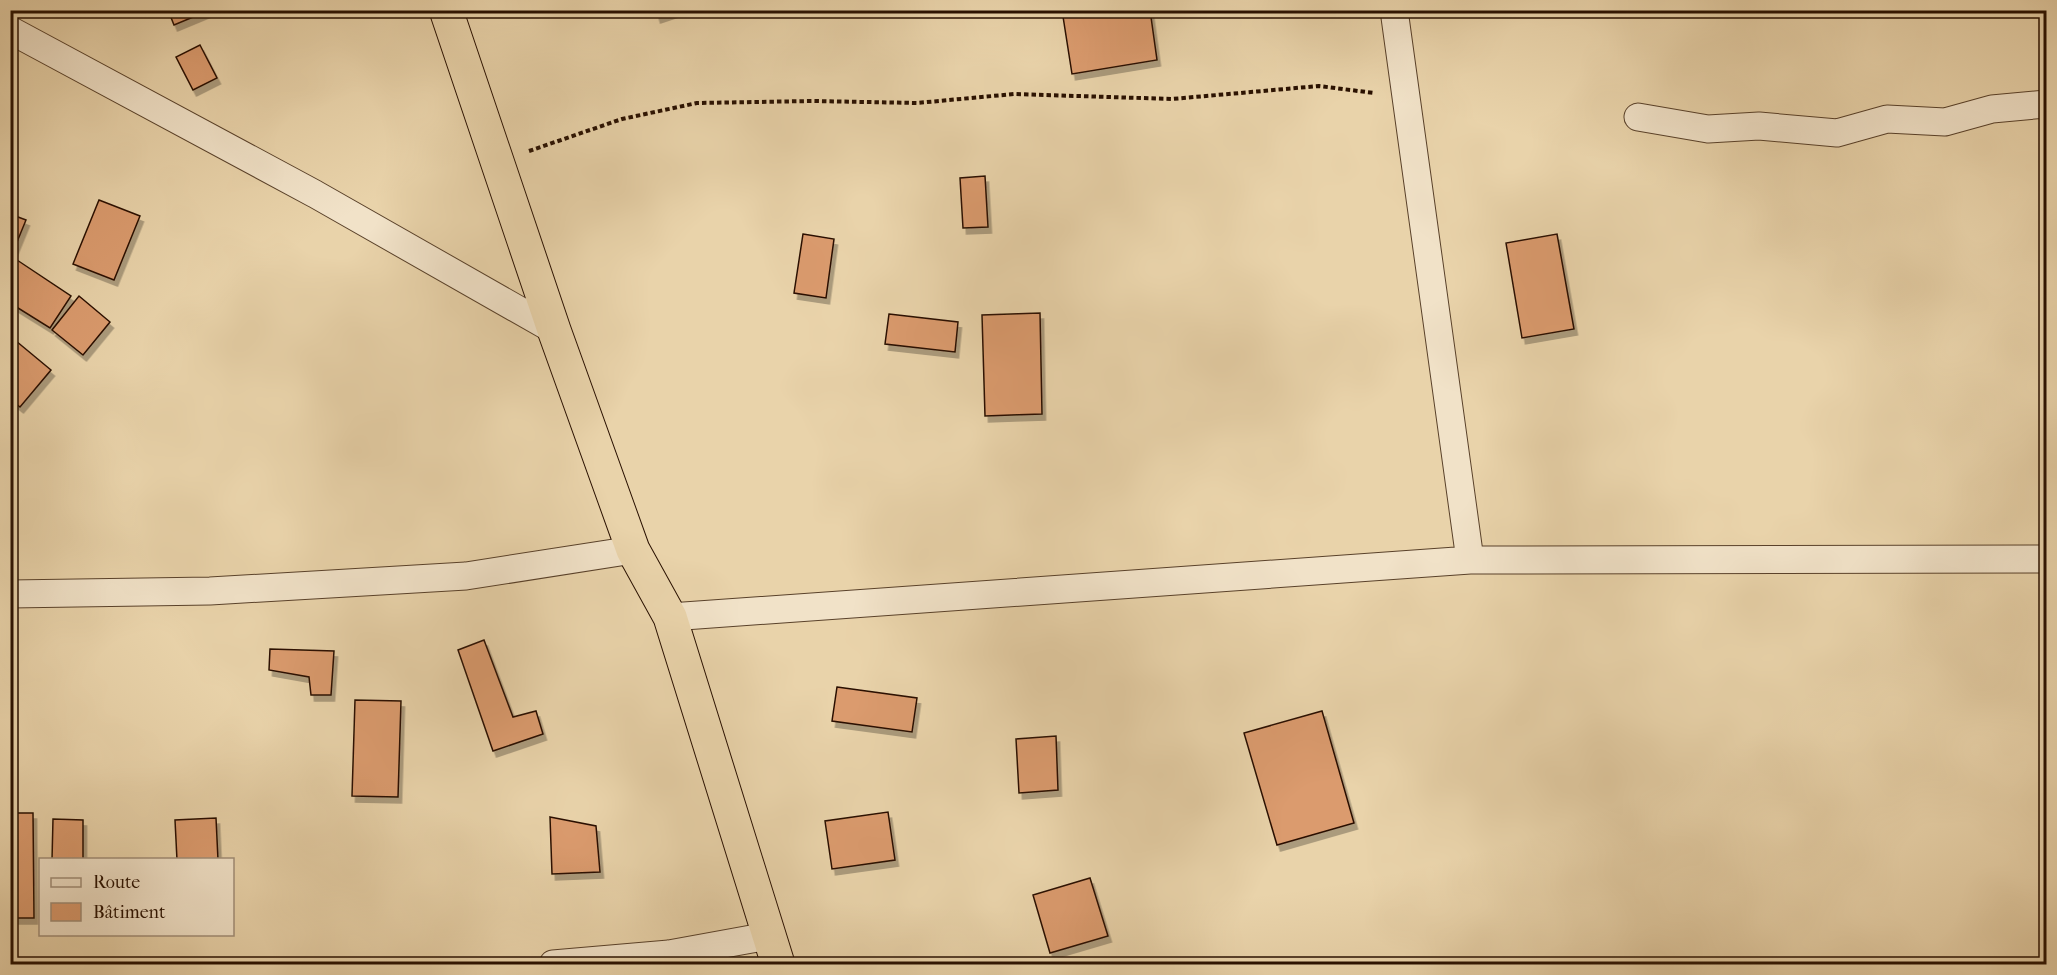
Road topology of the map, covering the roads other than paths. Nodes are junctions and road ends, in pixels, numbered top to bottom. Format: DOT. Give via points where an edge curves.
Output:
graph roads {
  1 [pos="446,10"];
  2 [pos="1394,10"];
  3 [pos="10,30"];
  4 [pos="2046,104"];
  5 [pos="1638,117"];
  6 [pos="554,330"];
  7 [pos="633,550"];
  8 [pos="2046,559"];
  9 [pos="1470,560"];
  10 [pos="10,594"];
  11 [pos="669,617"];
  12 [pos="773,950"];
  13 [pos="553,964"];
  1 -- 6 [label="highway"];
  2 -- 9 [label="street"];
  3 -- 6 [label="street" via="315,194"];
  4 -- 5 [label="street" via="1992,109 1945,122 1887,119 1837,133 1759,126 1708,129"];
  6 -- 7 [label="highway"];
  7 -- 10 [label="street" via="466,576 210,591"];
  7 -- 11 [label="highway"];
  8 -- 9 [label="street"];
  9 -- 11 [label="street"];
  11 -- 12 [label="highway"];
  12 -- 13 [label="street"];
}
